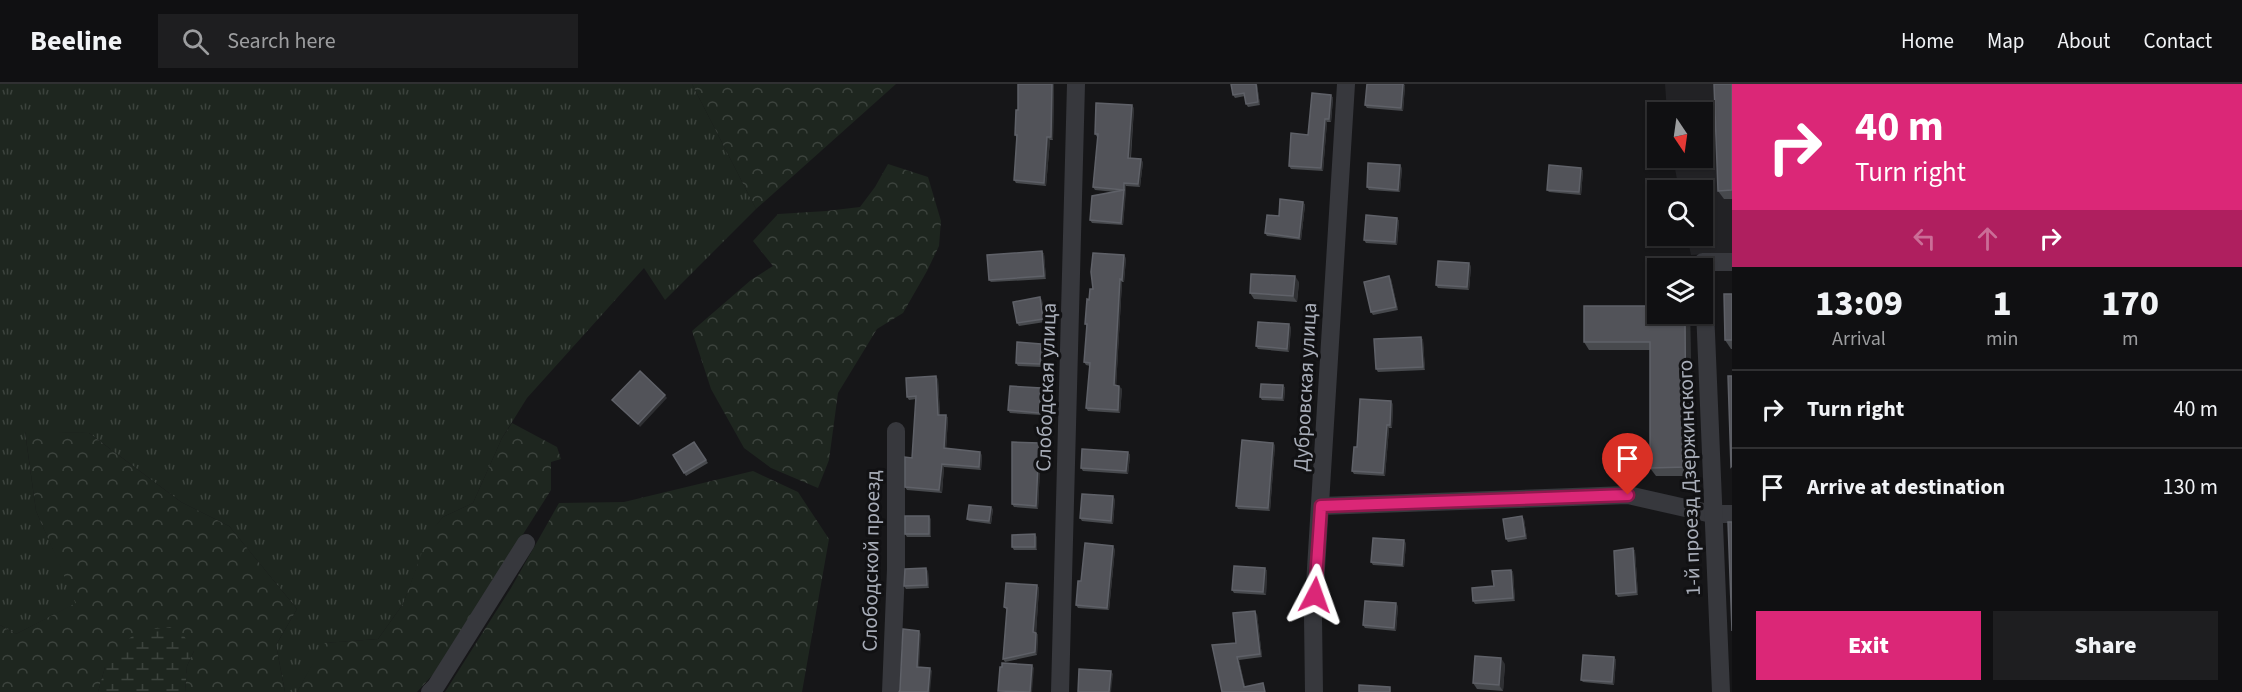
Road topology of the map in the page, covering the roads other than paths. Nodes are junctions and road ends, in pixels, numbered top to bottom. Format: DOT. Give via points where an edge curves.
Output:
graph roads {
  1 [pos="1076,84"];
  2 [pos="1346,84"];
  3 [pos="1732,262"];
  4 [pos="896,431"];
  5 [pos="1321,506"];
  6 [pos="1732,513"];
  7 [pos="1712,514"];
  8 [pos="526,543"];
  9 [pos="430,692"];
  10 [pos="891,692"];
  11 [pos="1060,692"];
  12 [pos="1314,692"];
  13 [pos="1721,692"];
  1 -- 11 [label="street, Слободская улица"];
  2 -- 5 [label="street, Дубровская улица"];
  3 -- 7 [label="street, 1-й проезд Дзержинского" via="1703,262"];
  4 -- 10 [label="street, Слободской проезд"];
  5 -- 7 [label="street" via="1628,495"];
  5 -- 12 [label="street, Дубровская улица" via="1313,617"];
  6 -- 7 [label="street"];
  7 -- 13 [label="street, 1-й проезд Дзержинского"];
  8 -- 9 [label="street"];
}
